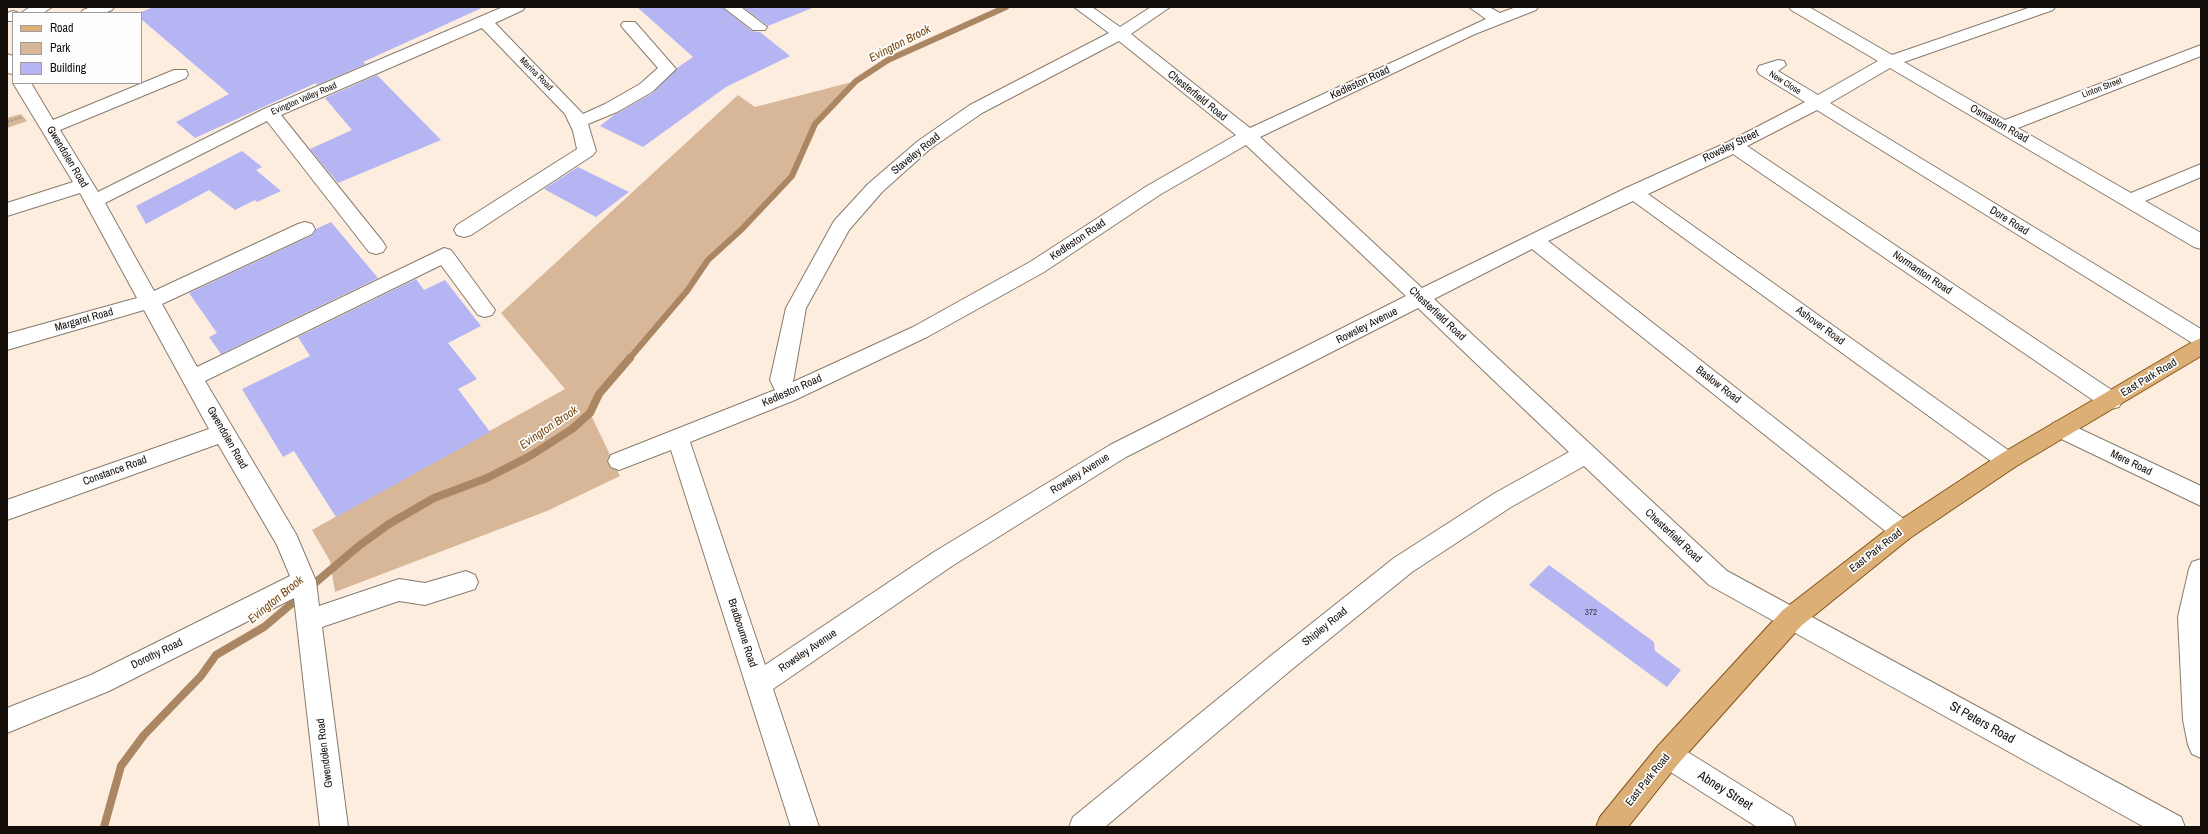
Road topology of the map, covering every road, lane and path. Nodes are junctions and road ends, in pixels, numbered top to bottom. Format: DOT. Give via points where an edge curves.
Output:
graph roads {
  1 [pos="44,7"];
  2 [pos="106,7"];
  3 [pos="517,7"];
  4 [pos="731,7"];
  5 [pos="1082,7"];
  6 [pos="1162,7"];
  7 [pos="1477,7"];
  8 [pos="1530,7"];
  9 [pos="1797,7"];
  10 [pos="2047,7"];
  11 [pos="28,12"];
  12 [pos="92,12"];
  13 [pos="1499,19"];
  14 [pos="484,21"];
  15 [pos="629,25"];
  16 [pos="759,27"];
  17 [pos="1120,34"];
  18 [pos="2201,50"];
  19 [pos="1890,61"];
  20 [pos="1778,64"];
  21 [pos="180,74"];
  22 [pos="23,84"];
  23 [pos="1817,103"];
  24 [pos="270,113"];
  25 [pos="580,126"];
  26 [pos="2003,127"];
  27 [pos="50,128"];
  28 [pos="1248,136"];
  29 [pos="1734,146"];
  30 [pos="2201,170"];
  31 [pos="1633,192"];
  32 [pos="89,193"];
  33 [pos="2131,200"];
  34 [pos="7,210"];
  35 [pos="305,229"];
  36 [pos="464,230"];
  37 [pos="1534,240"];
  38 [pos="2201,242"];
  39 [pos="376,247"];
  40 [pos="1420,299"];
  41 [pos="151,301"];
  42 [pos="485,310"];
  43 [pos="2201,339"];
  44 [pos="12,341"];
  45 [pos="2201,346"];
  46 [pos="193,378"];
  47 [pos="787,394"];
  48 [pos="2111,401"];
  49 [pos="2061,429"];
  50 [pos="223,433"];
  51 [pos="678,438"];
  52 [pos="1585,454"];
  53 [pos="619,461"];
  54 [pos="2007,461"];
  55 [pos="2201,497"];
  56 [pos="7,510"];
  57 [pos="1902,531"];
  58 [pos="2201,569"];
  59 [pos="466,582"];
  60 [pos="306,596"];
  61 [pos="1792,618"];
  62 [pos="759,684"];
  63 [pos="7,721"];
  64 [pos="2201,745"];
  65 [pos="1668,755"];
  66 [pos="334,827"];
  67 [pos="805,827"];
  68 [pos="1083,827"];
  69 [pos="1610,827"];
  70 [pos="1782,827"];
  71 [pos="2171,827"];
  1 -- 11 [label="street"];
  2 -- 12 [label="street"];
  3 -- 14 [label="street, Evington Valley Road"];
  4 -- 16 [label="street"];
  5 -- 17 [label="street, Chesterfield Road"];
  6 -- 17 [label="street, Staveley Road"];
  7 -- 13 [label="street"];
  8 -- 13 [label="street, Kedleston Road"];
  9 -- 19 [label="street, Osmaston Road"];
  10 -- 19 [label="street, Rowsley Street"];
  13 -- 28 [label="street, Kedleston Road"];
  14 -- 24 [label="street, Evington Valley Road"];
  14 -- 25 [label="street, Marina Road" via="573,112"];
  15 -- 25 [label="street" via="668,69 646,88"];
  17 -- 28 [label="street, Chesterfield Road"];
  17 -- 47 [label="street, Staveley Road" via="976,109 924,145 875,188 841,226 796,308 781,380"];
  18 -- 26 [label="street, Linton Street"];
  19 -- 23 [label="street, Rowsley Street"];
  19 -- 26 [label="street, Osmaston Road"];
  20 -- 23 [label="street, New Close" via="1765,70"];
  21 -- 27 [label="street"];
  22 -- 27 [label="street, Gwendolen Road"];
  23 -- 29 [label="street, Rowsley Street"];
  23 -- 43 [label="street, Dore Road"];
  24 -- 32 [label="street, Evington Valley Road"];
  24 -- 39 [label="street"];
  25 -- 36 [label="street" via="587,151"];
  26 -- 33 [label="street, Osmaston Road"];
  27 -- 32 [label="street, Gwendolen Road"];
  28 -- 40 [label="street, Chesterfield Road"];
  28 -- 47 [label="street, Kedleston Road" via="1154,190 1037,268 920,332"];
  29 -- 31 [label="street, Rowsley Street"];
  29 -- 48 [label="street, Normanton Road"];
  30 -- 33 [label="street"];
  31 -- 37 [label="street, Rowsley Street"];
  31 -- 54 [label="street, Ashover Road"];
  32 -- 34 [label="street, Evington Valley Road"];
  32 -- 41 [label="street, Gwendolen Road"];
  33 -- 38 [label="street, Osmaston Road"];
  35 -- 41 [label="street, Margaret Road"];
  37 -- 40 [label="street, Rowsley Street"];
  37 -- 57 [label="street, Baslow Road"];
  40 -- 52 [label="street, Chesterfield Road"];
  40 -- 62 [label="street, Rowsley Avenue" via="1118,450 943,559"];
  41 -- 44 [label="street, Margaret Road"];
  41 -- 46 [label="street, Gwendolen Road"];
  42 -- 46 [label="street" via="444,255"];
  45 -- 48 [label="main road, East Park Road"];
  46 -- 50 [label="street, Gwendolen Road"];
  47 -- 51 [label="street, Kedleston Road"];
  48 -- 49 [label="main road, East Park Road"];
  49 -- 54 [label="main road, East Park Road"];
  49 -- 55 [label="street, Mere Road"];
  50 -- 56 [label="street, Constance Road"];
  50 -- 60 [label="street, Gwendolen Road" via="288,541"];
  51 -- 53 [label="street, Kedleston Road"];
  51 -- 62 [label="street, Bradbourne Road"];
  52 -- 61 [label="street, Chesterfield Road" via="1718,578"];
  52 -- 68 [label="street, Shipley Road" via="1503,500 1403,565"];
  54 -- 57 [label="main road, East Park Road"];
  57 -- 61 [label="main road, East Park Road"];
  58 -- 64 [label="street" via="2190,617 2196,720"];
  59 -- 60 [label="street, Dorothy Road" via="425,594 399,590"];
  60 -- 63 [label="street, Dorothy Road"];
  60 -- 66 [label="street, Gwendolen Road"];
  61 -- 65 [label="main road, East Park Road"];
  61 -- 71 [label="street, St Peters Road"];
  62 -- 67 [label="street, Bradbourne Road"];
  65 -- 69 [label="main road, East Park Road"];
  65 -- 70 [label="street, Abney Street"];
}
